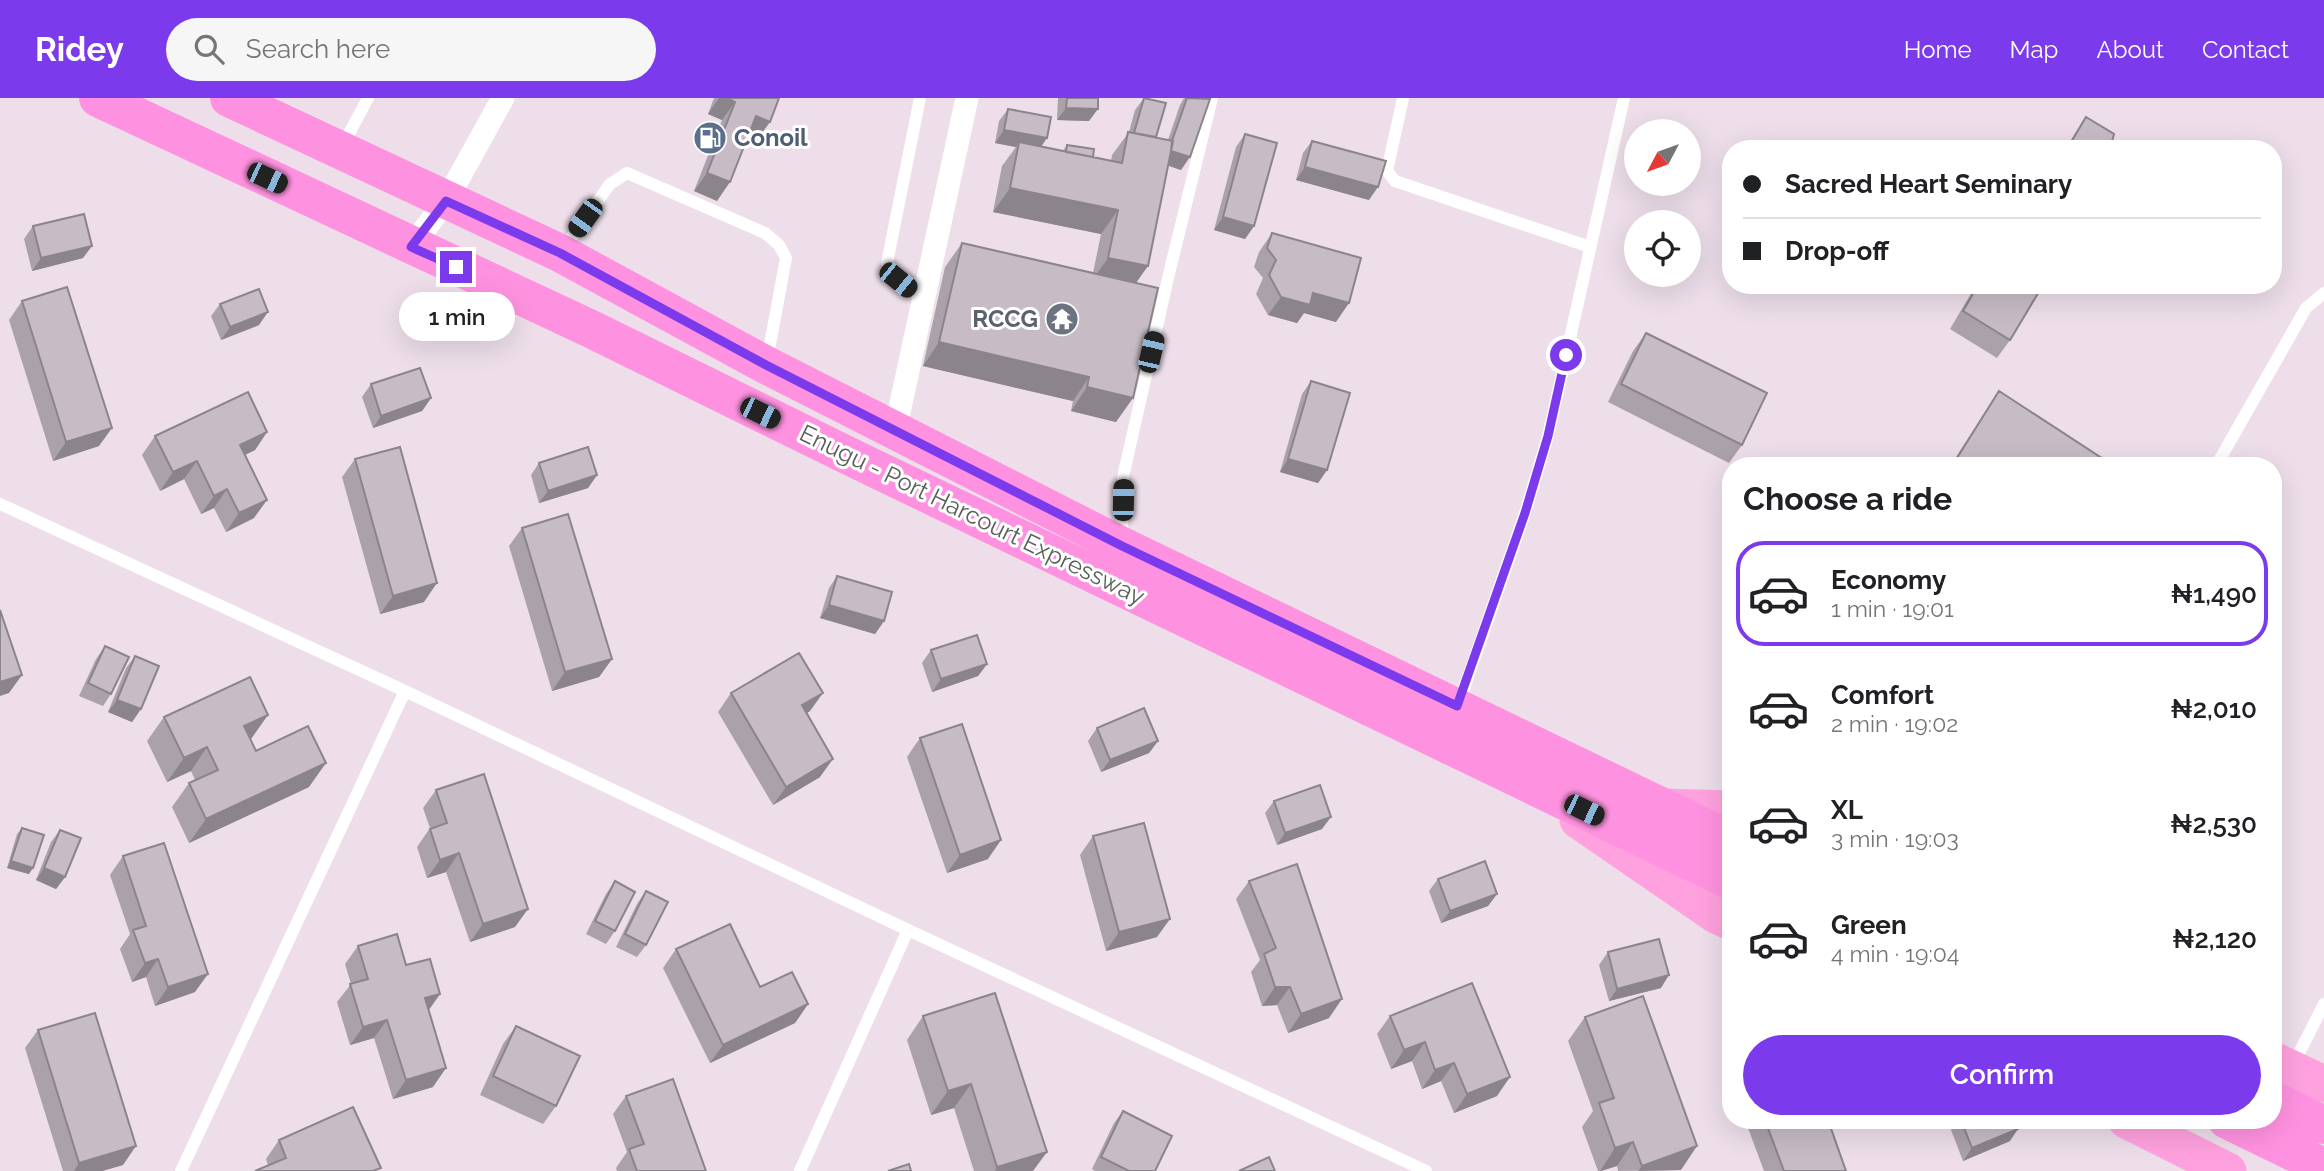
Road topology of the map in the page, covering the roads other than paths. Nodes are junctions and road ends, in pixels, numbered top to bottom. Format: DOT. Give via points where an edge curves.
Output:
graph roads {
  1 [pos="98,98"];
  2 [pos="229,98"];
  3 [pos="368,98"];
  4 [pos="503,98"];
  5 [pos="920,98"];
  6 [pos="967,98"];
  7 [pos="1212,98"];
  8 [pos="1403,98"];
  9 [pos="1624,98"];
  10 [pos="341,149"];
  11 [pos="446,201"];
  12 [pos="411,247"];
  13 [pos="1590,247"];
  14 [pos="560,253"];
  15 [pos="2324,293"];
  16 [pos="923,300"];
  17 [pos="766,365"];
  18 [pos="895,430"];
  19 [pos="2221,457"];
  20 [pos="0,504"];
  21 [pos="1122,546"];
  22 [pos="405,691"];
  23 [pos="1457,706"];
  24 [pos="1511,774"];
  25 [pos="1662,807"];
  26 [pos="1722,809"];
  27 [pos="1722,835"];
  28 [pos="1722,877"];
  29 [pos="1722,918"];
  30 [pos="908,930"];
  31 [pos="2324,1004"];
  32 [pos="2324,1064"];
  33 [pos="2282,1070"];
  34 [pos="2324,1084"];
  35 [pos="2324,1125"];
  36 [pos="2144,1129"];
  37 [pos="2246,1129"];
  38 [pos="2324,1167"];
  39 [pos="1410,1168"];
  40 [pos="181,1171"];
  41 [pos="800,1171"];
  42 [pos="1426,1171"];
  43 [pos="2228,1171"];
  1 -- 12 [label="highway, Enugu - Port Harcourt Expressway"];
  2 -- 10 [label="highway, Enugu - Port Harcourt Expressway"];
  3 -- 10 [label="lane"];
  4 -- 11 [label="street"];
  5 -- 16 [label="lane" via="887,263 890,272"];
  6 -- 16 [label="street"];
  7 -- 21 [label="lane" via="1123,477"];
  8 -- 13 [label="lane" via="1387,171 1395,181"];
  9 -- 13 [label="lane"];
  10 -- 11 [label="highway, Enugu - Port Harcourt Expressway"];
  11 -- 12 [label="street"];
  11 -- 14 [label="highway, Enugu - Port Harcourt Expressway"];
  12 -- 24 [label="highway, Enugu - Port Harcourt Expressway"];
  13 -- 23 [label="lane" via="1548,436"];
  14 -- 17 [label="highway, Enugu - Port Harcourt Expressway"];
  14 -- 17 [label="lane" via="610,184 627,173 765,233 786,258"];
  15 -- 19 [label="lane" via="2306,308"];
  16 -- 18 [label="street"];
  17 -- 18 [label="highway, Enugu - Port Harcourt Expressway"];
  18 -- 21 [label="highway, Enugu - Port Harcourt Expressway"];
  20 -- 22 [label="lane"];
  21 -- 23 [label="highway, Enugu - Port Harcourt Expressway"];
  22 -- 30 [label="lane"];
  22 -- 40 [label="lane"];
  23 -- 25 [label="highway, Enugu - Port Harcourt Expressway"];
  24 -- 28 [label="highway, Enugu - Port Harcourt Expressway"];
  24 -- 29 [label="main road"];
  25 -- 26 [label="main road"];
  25 -- 27 [label="highway, Enugu - Port Harcourt Expressway"];
  30 -- 39 [label="lane"];
  30 -- 41 [label="lane"];
  31 -- 33 [label="lane"];
  32 -- 33 [label="street"];
  33 -- 34 [label="main road"];
  33 -- 35 [label="highway"];
  36 -- 43 [label="main road"];
  37 -- 38 [label="highway"];
  39 -- 42 [label="lane"];
}
